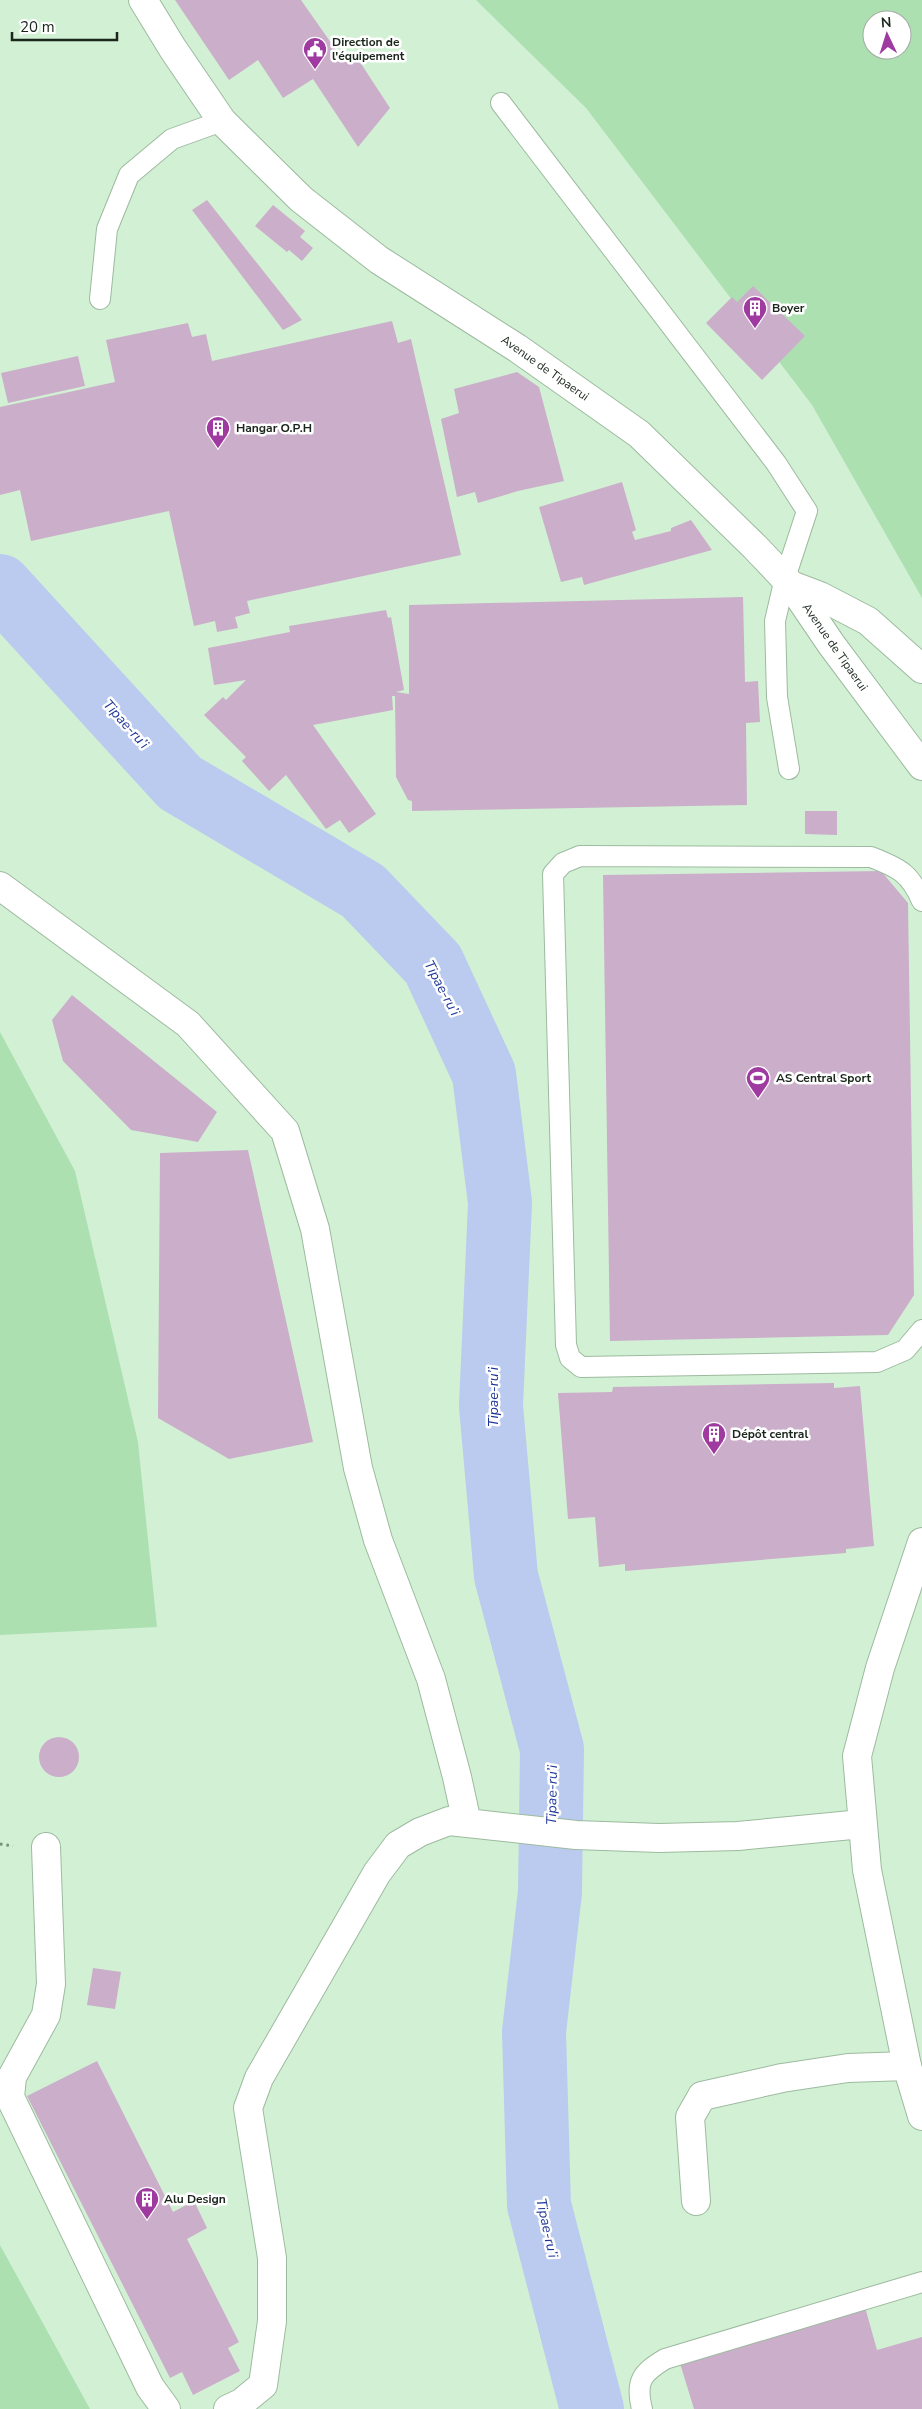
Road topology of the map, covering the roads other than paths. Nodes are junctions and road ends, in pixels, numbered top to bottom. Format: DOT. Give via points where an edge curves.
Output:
graph roads {
  1 [pos="143,0"];
  2 [pos="502,103"];
  3 [pos="222,121"];
  4 [pos="100,299"];
  5 [pos="788,582"];
  6 [pos="922,669"];
  7 [pos="922,766"];
  8 [pos="789,768"];
  9 [pos="0,886"];
  10 [pos="922,901"];
  11 [pos="922,1330"];
  12 [pos="922,1542"];
  13 [pos="467,1823"];
  14 [pos="862,1824"];
  15 [pos="46,1847"];
  16 [pos="907,2066"];
  17 [pos="922,2116"];
  18 [pos="696,2201"];
  19 [pos="922,2282"];
  20 [pos="166,2409"];
  21 [pos="228,2409"];
  22 [pos="642,2409"];
  1 -- 3 [label="street, Avenue de Tipaerui"];
  2 -- 5 [label="lane" via="776,463 807,511"];
  3 -- 4 [label="lane" via="172,139 130,175 107,229"];
  3 -- 5 [label="street, Avenue de Tipaerui" via="301,199 379,260 518,348 639,434"];
  5 -- 6 [label="street" via="868,621"];
  5 -- 7 [label="street, Avenue de Tipaerui"];
  5 -- 8 [label="lane" via="775,621 777,697"];
  9 -- 13 [label="street" via="188,1024 285,1131 315,1229 358,1468 378,1540 431,1679"];
  10 -- 11 [label="lane" via="916,886 901,869 871,857 580,856 563,863 553,874 566,1345 570,1358 582,1367 878,1362 905,1350"];
  12 -- 14 [label="street" via="880,1668 857,1756"];
  13 -- 14 [label="street" via="576,1835 659,1838 738,1836"];
  13 -- 21 [label="street" via="449,1821 398,1845 377,1873 259,2078 248,2108 272,2258 272,2321 263,2385"];
  14 -- 16 [label="street" via="866,1870"];
  15 -- 20 [label="street" via="51,1984 46,2015 12,2077 10,2097 150,2387"];
  16 -- 17 [label="street"];
  16 -- 18 [label="street" via="848,2068 782,2078 702,2096 690,2117"];
  19 -- 22 [label="lane" via="665,2359 648,2369 640,2380"];
}
